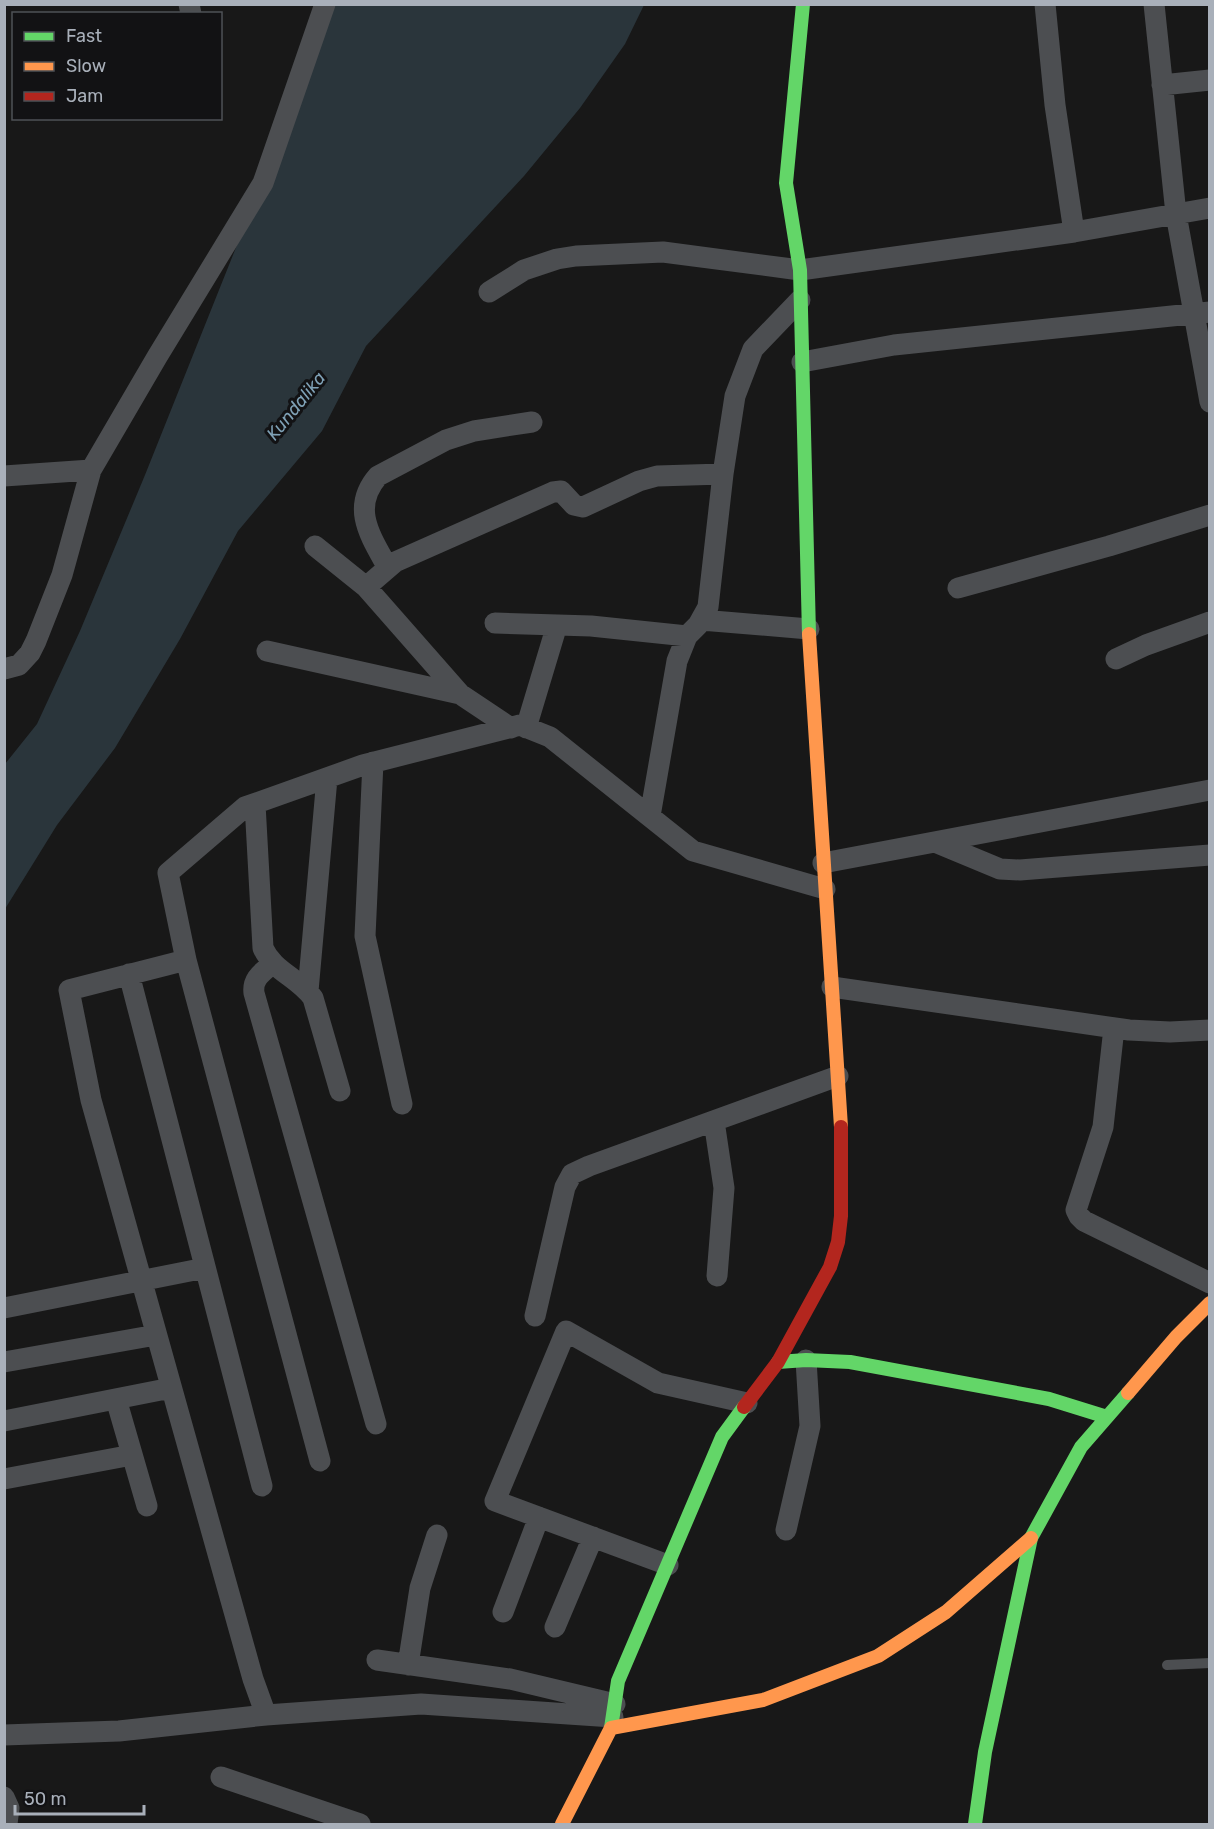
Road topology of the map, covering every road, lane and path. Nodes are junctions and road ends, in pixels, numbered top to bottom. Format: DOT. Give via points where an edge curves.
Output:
graph roads {
  1 [pos="325,4"];
  2 [pos="803,4"];
  3 [pos="1045,4"];
  4 [pos="1154,4"];
  5 [pos="1209,81"];
  6 [pos="1162,85"];
  7 [pos="1209,208"];
  8 [pos="1176,214"];
  9 [pos="1074,231"];
  10 [pos="800,270"];
  11 [pos="489,292"];
  12 [pos="800,300"];
  13 [pos="1202,313"];
  14 [pos="802,362"];
  15 [pos="1209,402"];
  16 [pos="532,422"];
  17 [pos="91,470"];
  18 [pos="723,474"];
  19 [pos="4,476"];
  20 [pos="1209,514"];
  21 [pos="315,546"];
  22 [pos="388,568"];
  23 [pos="366,587"];
  24 [pos="958,588"];
  25 [pos="701,620"];
  26 [pos="1209,622"];
  27 [pos="495,623"];
  28 [pos="557,625"];
  29 [pos="809,628"];
  30 [pos="687,636"];
  31 [pos="267,651"];
  32 [pos="1116,659"];
  33 [pos="4,669"];
  34 [pos="460,694"];
  35 [pos="518,728"];
  36 [pos="373,762"];
  37 [pos="327,778"];
  38 [pos="1209,790"];
  39 [pos="255,804"];
  40 [pos="650,816"];
  41 [pos="935,842"];
  42 [pos="1209,855"];
  43 [pos="823,863"];
  44 [pos="825,889"];
  45 [pos="186,960"];
  46 [pos="273,963"];
  47 [pos="129,974"];
  48 [pos="831,980"];
  49 [pos="308,991"];
  50 [pos="1114,1028"];
  51 [pos="1209,1030"];
  52 [pos="838,1076"];
  53 [pos="340,1091"];
  54 [pos="402,1104"];
  55 [pos="714,1121"];
  56 [pos="205,1268"];
  57 [pos="717,1276"];
  58 [pos="141,1281"];
  59 [pos="1209,1283"];
  60 [pos="1209,1303"];
  61 [pos="4,1308"];
  62 [pos="535,1316"];
  63 [pos="156,1335"];
  64 [pos="806,1360"];
  65 [pos="4,1362"];
  66 [pos="778,1362"];
  67 [pos="171,1388"];
  68 [pos="116,1399"];
  69 [pos="747,1402"];
  70 [pos="1107,1417"];
  71 [pos="4,1421"];
  72 [pos="376,1424"];
  73 [pos="132,1455"];
  74 [pos="320,1461"];
  75 [pos="4,1479"];
  76 [pos="262,1486"];
  77 [pos="147,1506"];
  78 [pos="539,1517"];
  79 [pos="786,1530"];
  80 [pos="437,1535"];
  81 [pos="592,1537"];
  82 [pos="1030,1538"];
  83 [pos="668,1565"];
  84 [pos="503,1612"];
  85 [pos="555,1627"];
  86 [pos="377,1660"];
  87 [pos="1209,1663"];
  88 [pos="408,1665"];
  89 [pos="1167,1665"];
  90 [pos="266,1716"];
  91 [pos="613,1716"];
  92 [pos="4,1735"];
  93 [pos="221,1777"];
  94 [pos="4,1797"];
  95 [pos="7,1824"];
  96 [pos="360,1824"];
  97 [pos="562,1824"];
  98 [pos="975,1824"];
  1 -- 17 [label="street" via="262,183"];
  2 -- 10 [label="street" via="786,183"];
  3 -- 9 [label="street"];
  4 -- 6 [label="street"];
  5 -- 6 [label="street"];
  6 -- 8 [label="street"];
  7 -- 8 [label="street"];
  8 -- 9 [label="street"];
  8 -- 13 [label="street"];
  9 -- 10 [label="street"];
  10 -- 11 [label="street" via="663,252 576,256 524,270"];
  10 -- 12 [label="street"];
  12 -- 14 [label="street"];
  12 -- 18 [label="street" via="753,350 735,396"];
  13 -- 14 [label="street" via="886,346"];
  13 -- 15 [label="street"];
  14 -- 29 [label="street"];
  16 -- 22 [label="street" via="474,431 446,440 378,476 365,498 364,513 368,530"];
  17 -- 19 [label="street"];
  17 -- 33 [label="street" via="62,575 36,641 19,665"];
  18 -- 22 [label="street" via="647,478 583,507 574,505 561,491 553,492"];
  18 -- 25 [label="street" via="708,607"];
  20 -- 24 [label="street"];
  21 -- 23 [label="street"];
  22 -- 23 [label="street"];
  23 -- 34 [label="street"];
  25 -- 29 [label="street"];
  25 -- 30 [label="street"];
  26 -- 32 [label="street"];
  27 -- 28 [label="street"];
  28 -- 30 [label="street"];
  28 -- 35 [label="street"];
  29 -- 43 [label="street"];
  30 -- 40 [label="street" via="677,661"];
  31 -- 34 [label="street"];
  34 -- 35 [label="street"];
  35 -- 36 [label="street"];
  35 -- 40 [label="street" via="550,737"];
  36 -- 37 [label="street"];
  36 -- 54 [label="street" via="365,936"];
  37 -- 39 [label="street"];
  37 -- 49 [label="street"];
  38 -- 41 [label="street"];
  39 -- 45 [label="street" via="245,807 168,873"];
  39 -- 46 [label="street" via="262,940"];
  40 -- 44 [label="street" via="693,851"];
  41 -- 42 [label="street" via="1000,869 1020,870"];
  41 -- 43 [label="street"];
  43 -- 44 [label="street"];
  44 -- 48 [label="street"];
  45 -- 47 [label="street"];
  45 -- 74 [label="street"];
  46 -- 49 [label="street"];
  46 -- 72 [label="street" via="255,980 254,993"];
  47 -- 56 [label="street"];
  47 -- 58 [label="street" via="69,990 91,1100"];
  48 -- 50 [label="street"];
  48 -- 52 [label="street"];
  49 -- 53 [label="street" via="316,1004"];
  50 -- 51 [label="street"];
  50 -- 59 [label="street" via="1100,1137 1077,1204 1078,1216"];
  52 -- 55 [label="street"];
  52 -- 66 [label="street" via="838,1242 830,1268"];
  55 -- 57 [label="street" via="723,1179"];
  55 -- 62 [label="street" via="572,1174 565,1187"];
  56 -- 58 [label="street"];
  56 -- 76 [label="street"];
  58 -- 61 [label="street"];
  58 -- 63 [label="street"];
  60 -- 70 [label="street"];
  63 -- 65 [label="street"];
  63 -- 67 [label="street"];
  64 -- 66 [label="street"];
  64 -- 70 [label="street" via="850,1362 1049,1399"];
  64 -- 79 [label="street" via="810,1426"];
  66 -- 69 [label="street"];
  67 -- 68 [label="street"];
  67 -- 90 [label="street"];
  68 -- 71 [label="street"];
  68 -- 73 [label="street"];
  69 -- 78 [label="street" via="658,1383 566,1332 495,1501"];
  69 -- 83 [label="street" via="722,1437"];
  70 -- 82 [label="street" via="1081,1447"];
  73 -- 75 [label="street"];
  73 -- 77 [label="street"];
  78 -- 81 [label="street"];
  78 -- 84 [label="street"];
  80 -- 88 [label="street" via="420,1588"];
  81 -- 83 [label="street"];
  81 -- 85 [label="street"];
  82 -- 91 [label="street" via="946,1612 878,1656 763,1700"];
  82 -- 98 [label="street" via="985,1752"];
  83 -- 91 [label="street" via="618,1681"];
  86 -- 88 [label="street"];
  87 -- 89 [label="lane"];
  88 -- 91 [label="street" via="510,1679"];
  90 -- 91 [label="street" via="421,1704"];
  90 -- 92 [label="street" via="119,1731"];
  91 -- 97 [label="street"];
  93 -- 96 [label="street"];
  94 -- 95 [label="street" via="9,1808"];
}
